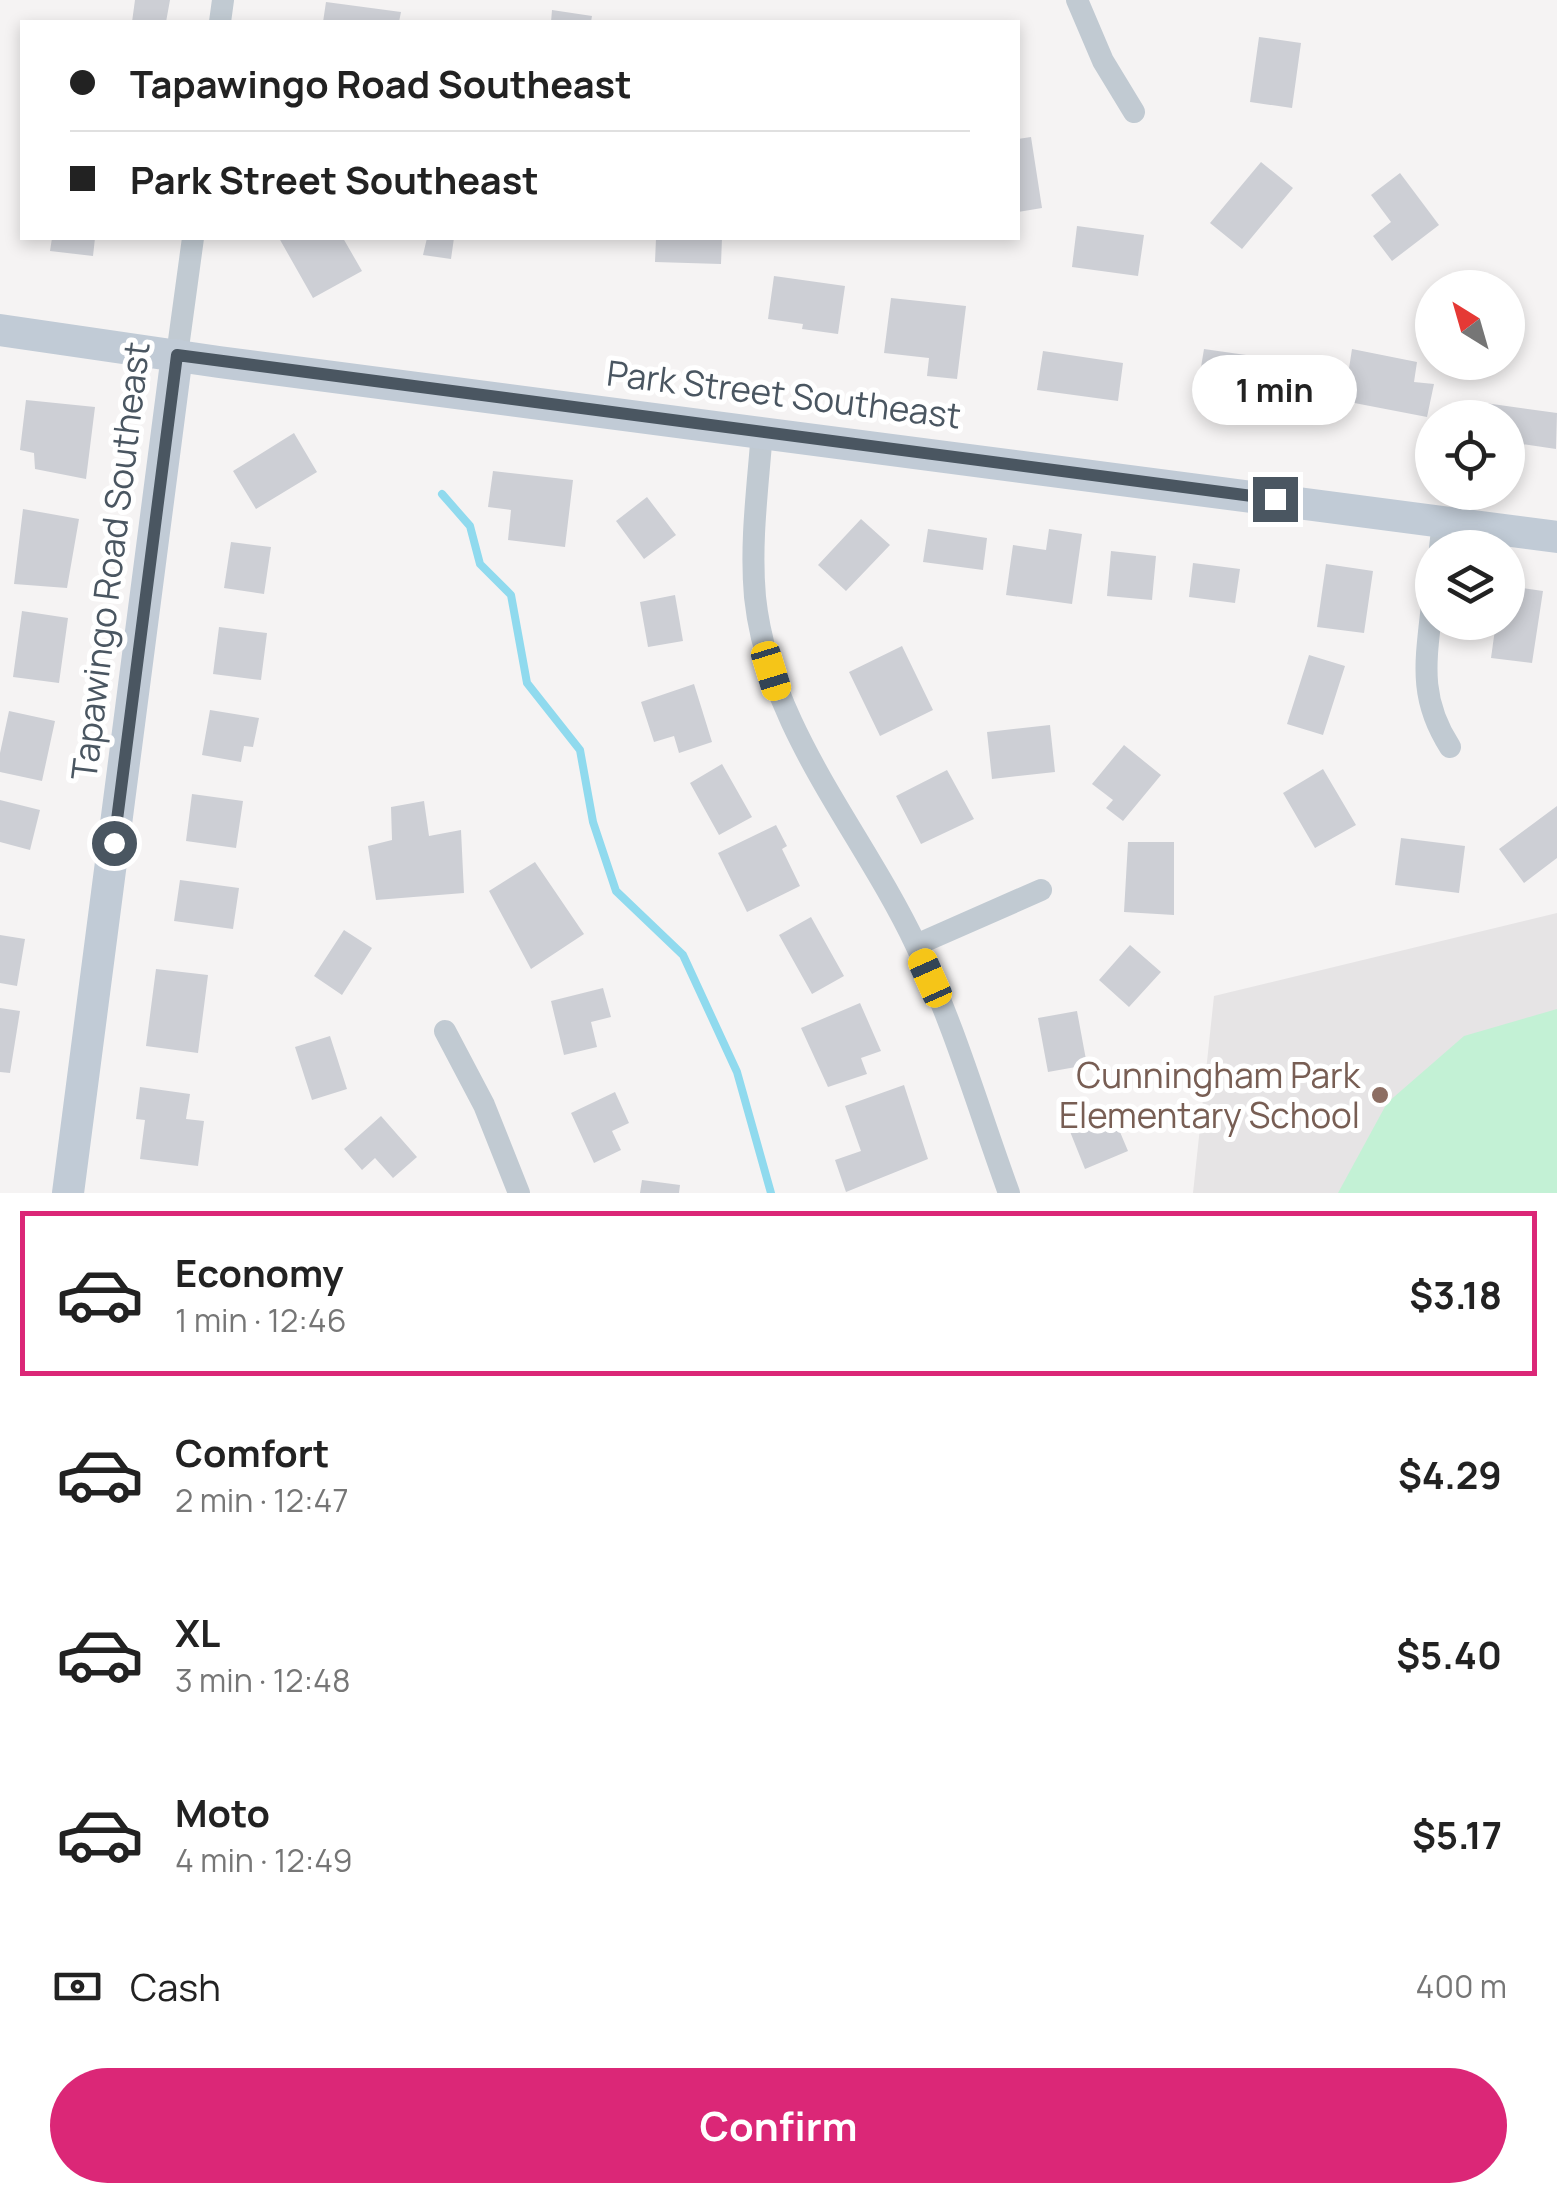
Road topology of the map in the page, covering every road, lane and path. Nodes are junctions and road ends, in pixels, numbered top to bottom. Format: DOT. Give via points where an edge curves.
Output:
graph roads {
  1 [pos="1078,0"];
  2 [pos="1134,112"];
  3 [pos="193,240"];
  4 [pos="0,330"];
  5 [pos="177,355"];
  6 [pos="762,431"];
  7 [pos="1415,530"];
  8 [pos="1525,535"];
  9 [pos="1557,536"];
  10 [pos="1428,640"];
  11 [pos="1450,747"];
  12 [pos="1041,890"];
  13 [pos="916,945"];
  14 [pos="445,1031"];
  15 [pos="68,1193"];
  16 [pos="519,1193"];
  17 [pos="1008,1193"];
  1 -- 2 [label="street"];
  3 -- 5 [label="street, Tapawingo Road Southeast"];
  4 -- 5 [label="main road, Park Street Southeast"];
  5 -- 6 [label="main road, Park Street Southeast"];
  5 -- 15 [label="main road, Tapawingo Road Southeast"];
  6 -- 7 [label="main road, Park Street Southeast"];
  6 -- 13 [label="street" via="753,550 774,680 802,746"];
  8 -- 9 [label="main road, Park Street Southeast"];
  10 -- 11 [label="street" via="1428,698"];
  12 -- 13 [label="street"];
  13 -- 17 [label="street"];
  14 -- 16 [label="street"];
}
